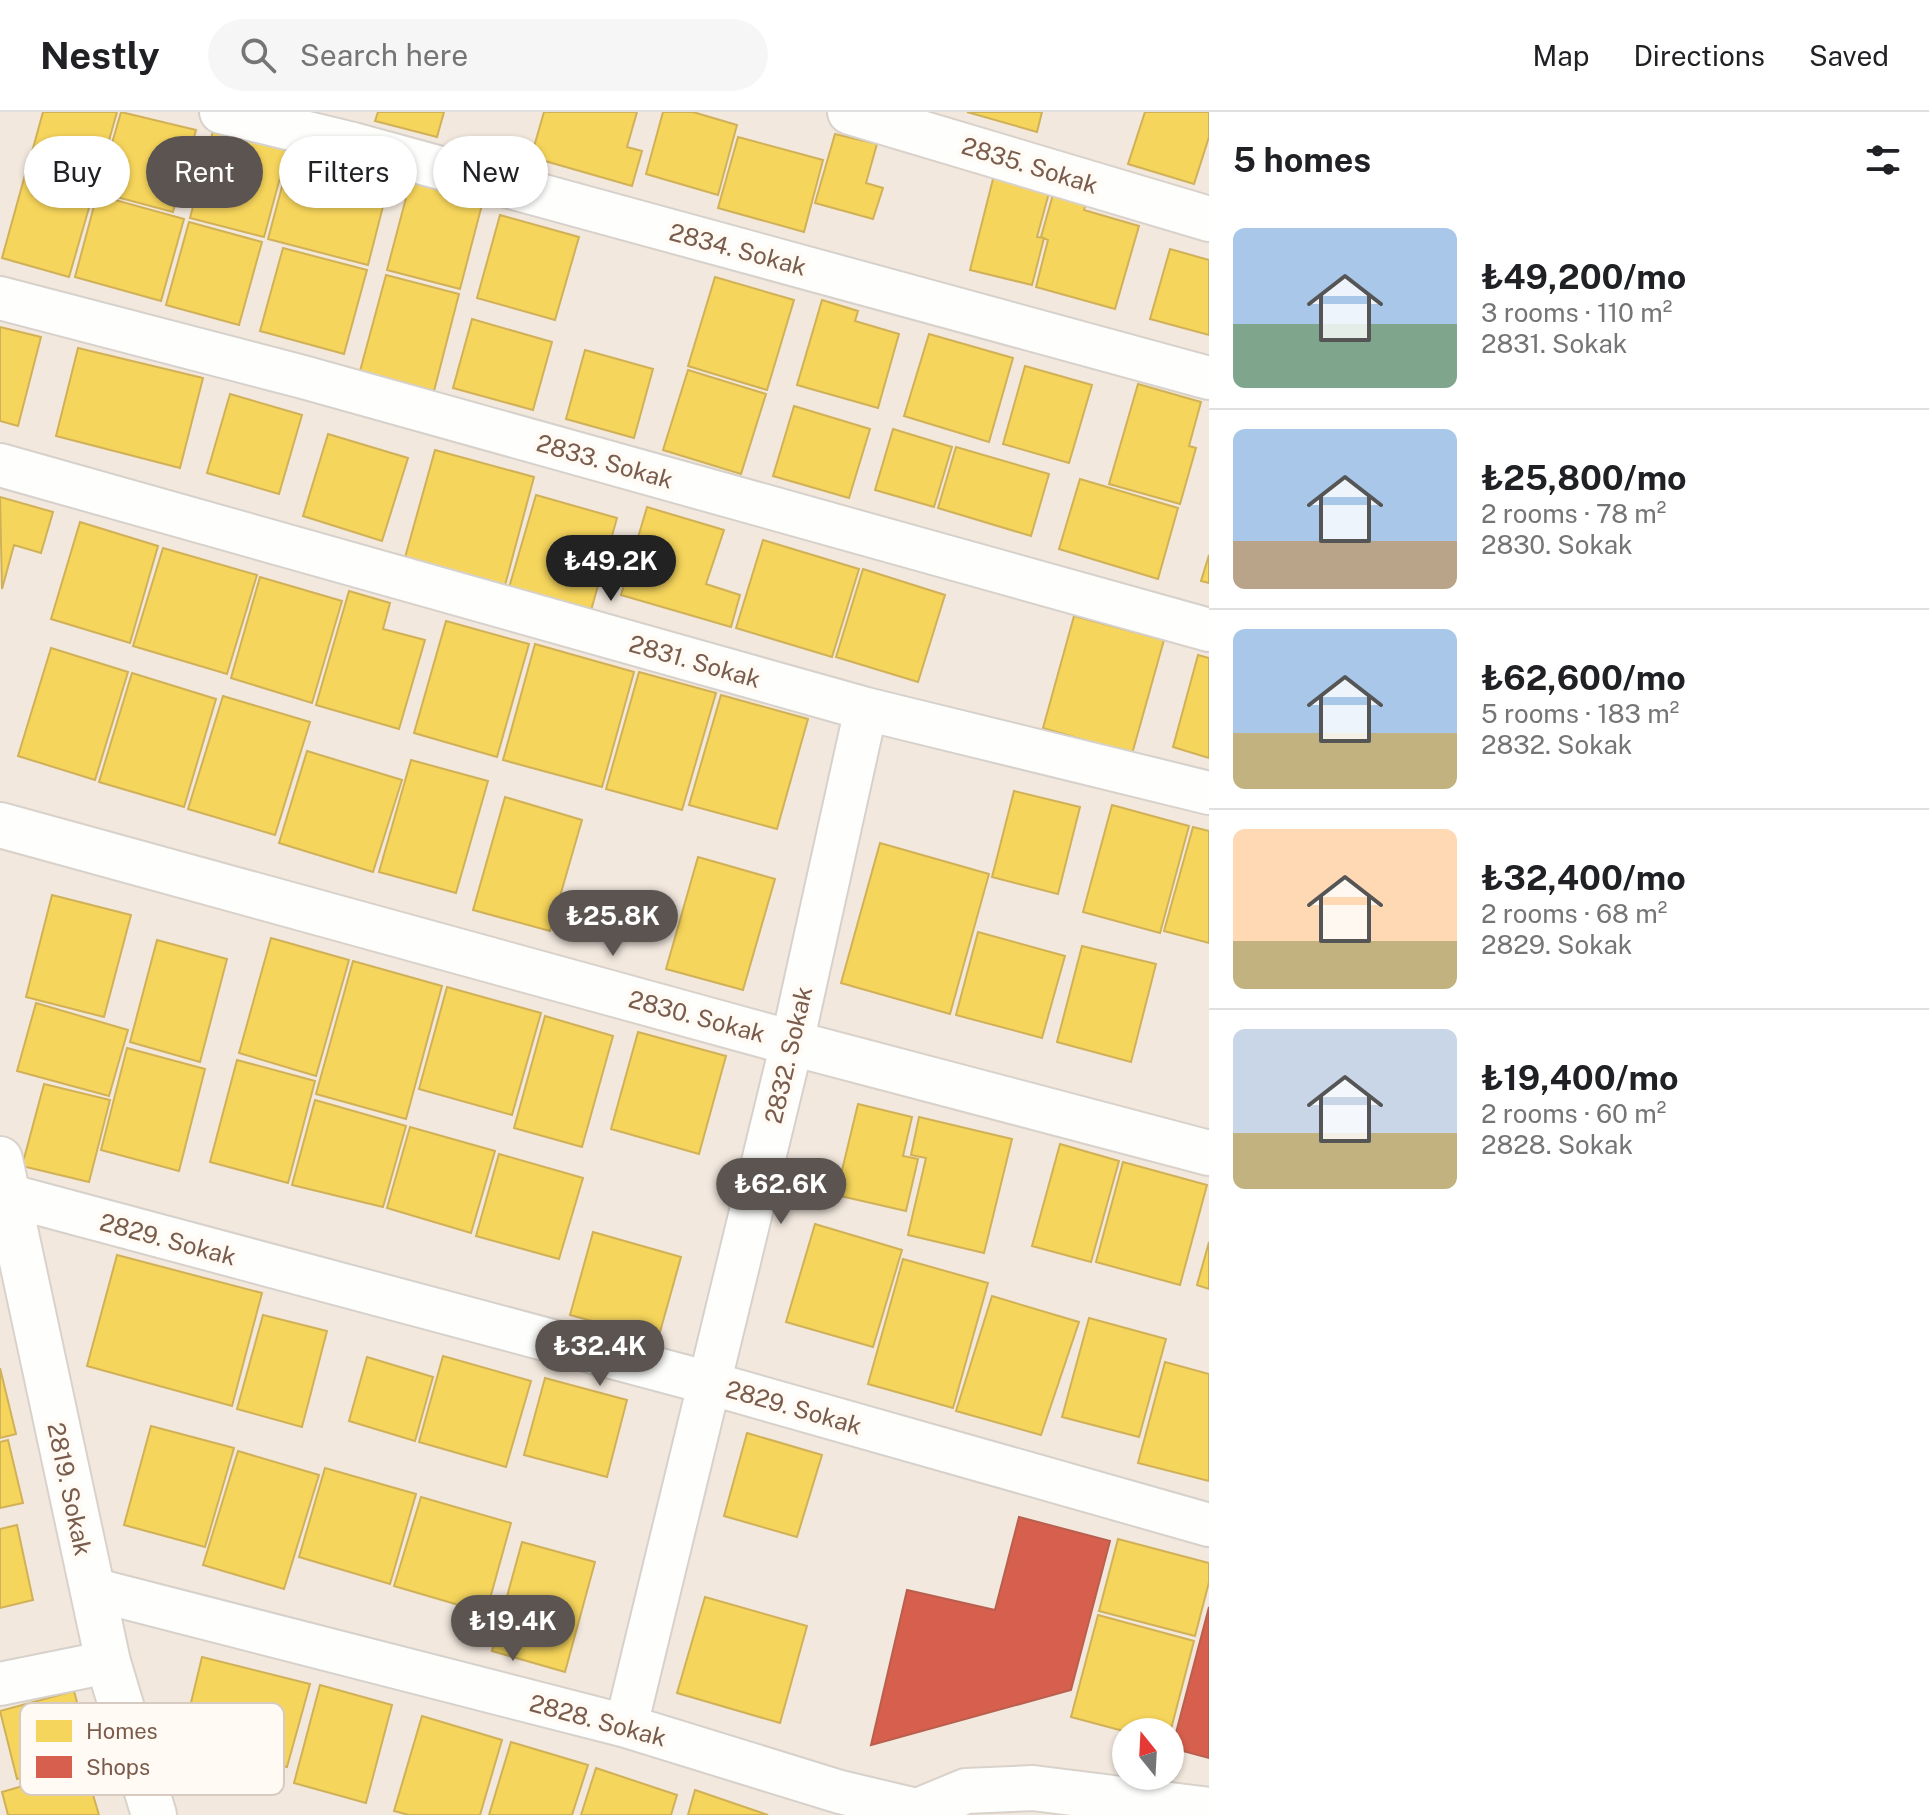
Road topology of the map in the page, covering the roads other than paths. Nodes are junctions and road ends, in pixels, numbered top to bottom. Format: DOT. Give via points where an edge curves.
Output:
graph roads {
  1 [pos="221,112"];
  2 [pos="856,113"];
  3 [pos="1209,219"];
  4 [pos="0,298"];
  5 [pos="1209,378"];
  6 [pos="0,465"];
  7 [pos="1209,630"];
  8 [pos="866,709"];
  9 [pos="1209,793"];
  10 [pos="0,825"];
  11 [pos="792,1043"];
  12 [pos="1209,1153"];
  13 [pos="4,1177"];
  14 [pos="709,1383"];
  15 [pos="1209,1525"];
  16 [pos="92,1589"];
  17 [pos="108,1662"];
  18 [pos="0,1684"];
  19 [pos="120,1703"];
  20 [pos="626,1726"];
  21 [pos="148,1795"];
  22 [pos="1199,1811"];
  23 [pos="912,1812"];
  24 [pos="154,1815"];
  1 -- 5 [label="street, 2834. Sokak"];
  2 -- 3 [label="street, 2835. Sokak"];
  4 -- 7 [label="street, 2833. Sokak" via="319,381"];
  6 -- 8 [label="street, 2831. Sokak"];
  8 -- 9 [label="street, 2831. Sokak"];
  8 -- 11 [label="street, 2832. Sokak"];
  10 -- 11 [label="street, 2830. Sokak"];
  11 -- 12 [label="street, 2830. Sokak"];
  11 -- 14 [label="street, 2832. Sokak"];
  13 -- 14 [label="street, 2829. Sokak"];
  13 -- 16 [label="street, 2819. Sokak"];
  14 -- 15 [label="street, 2829. Sokak"];
  14 -- 20 [label="street, 2832. Sokak"];
  16 -- 17 [label="street, 2819. Sokak"];
  16 -- 20 [label="street, 2828. Sokak"];
  17 -- 18 [label="street"];
  17 -- 19 [label="street, 2819. Sokak"];
  20 -- 23 [label="street, 2828. Sokak"];
  21 -- 24 [label="street, 2819. Sokak"];
  22 -- 23 [label="street" via="1033,1788 966,1791"];
}
